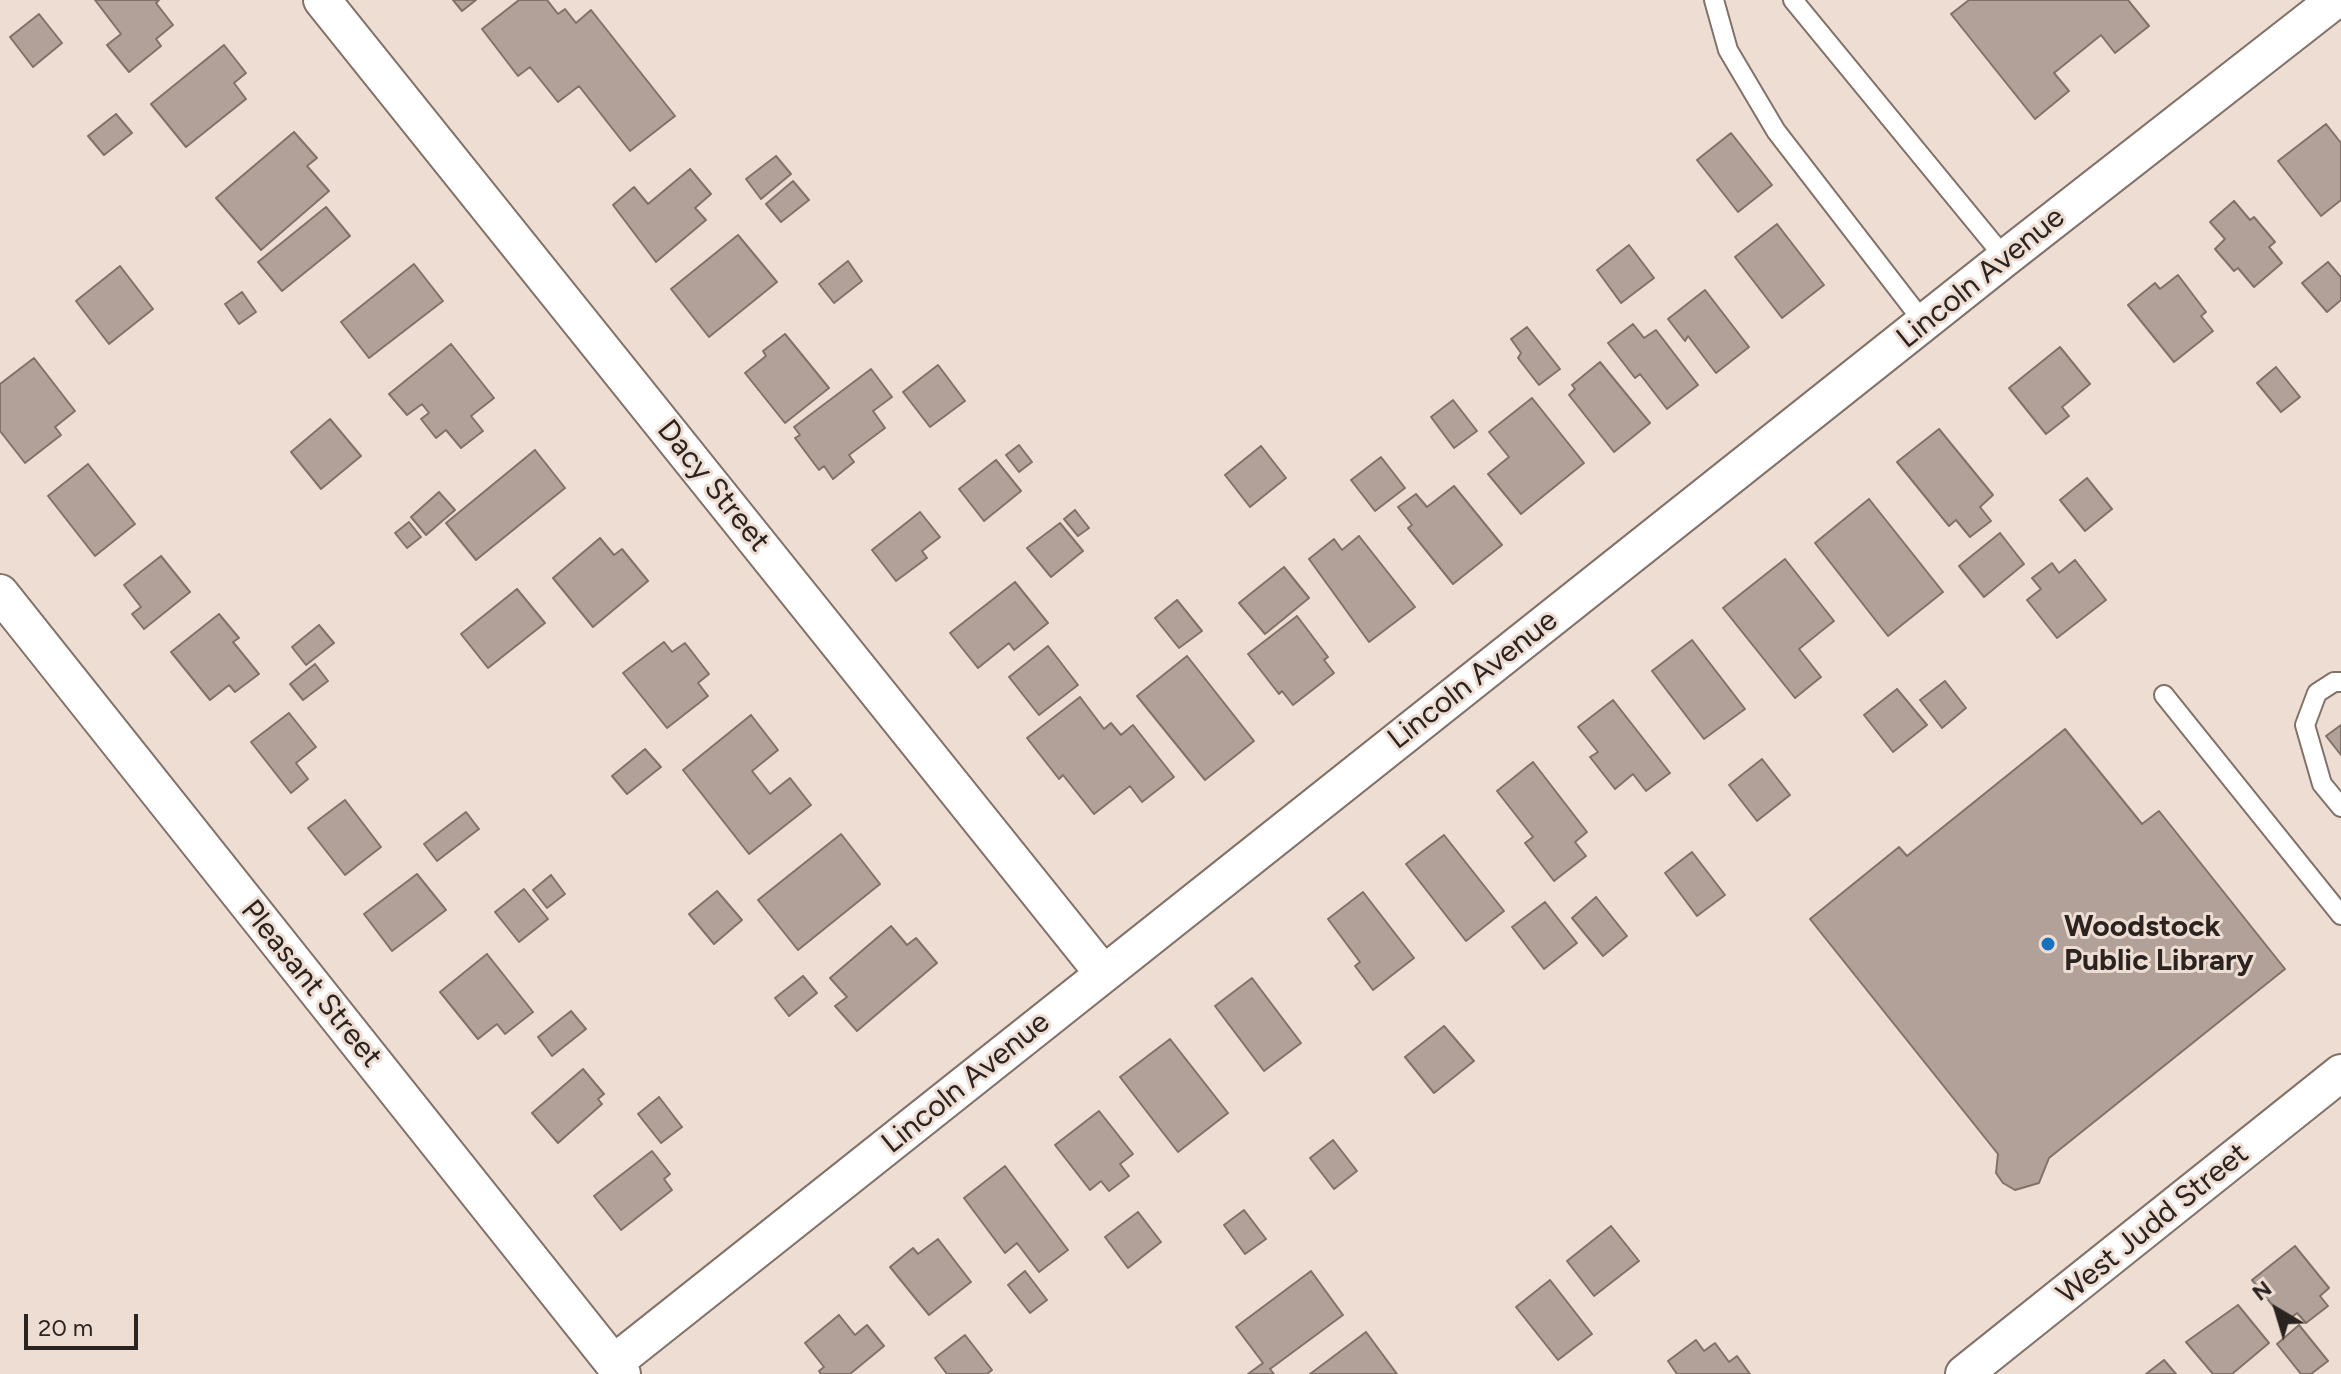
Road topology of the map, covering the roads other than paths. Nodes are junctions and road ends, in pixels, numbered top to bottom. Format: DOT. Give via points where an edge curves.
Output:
graph roads {
  1 [pos="322,0"];
  2 [pos="1714,0"];
  3 [pos="1793,0"];
  4 [pos="2335,0"];
  5 [pos="2005,258"];
  6 [pos="1925,324"];
  7 [pos="0,593"];
  8 [pos="2341,682"];
  9 [pos="2164,695"];
  10 [pos="2341,807"];
  11 [pos="2341,915"];
  12 [pos="1103,973"];
  13 [pos="2341,1073"];
  14 [pos="618,1369"];
  15 [pos="1964,1374"];
  1 -- 12 [label="street, Dacy Street"];
  2 -- 6 [label="lane" via="1728,50 1776,131"];
  3 -- 5 [label="lane"];
  4 -- 5 [label="street, Lincoln Avenue"];
  5 -- 6 [label="street, Lincoln Avenue"];
  6 -- 12 [label="street, Lincoln Avenue"];
  7 -- 14 [label="street, Pleasant Street"];
  8 -- 10 [label="lane" via="2317,693 2305,725 2322,784"];
  9 -- 11 [label="lane"];
  12 -- 14 [label="street, Lincoln Avenue"];
  13 -- 15 [label="street, West Judd Street"];
}
